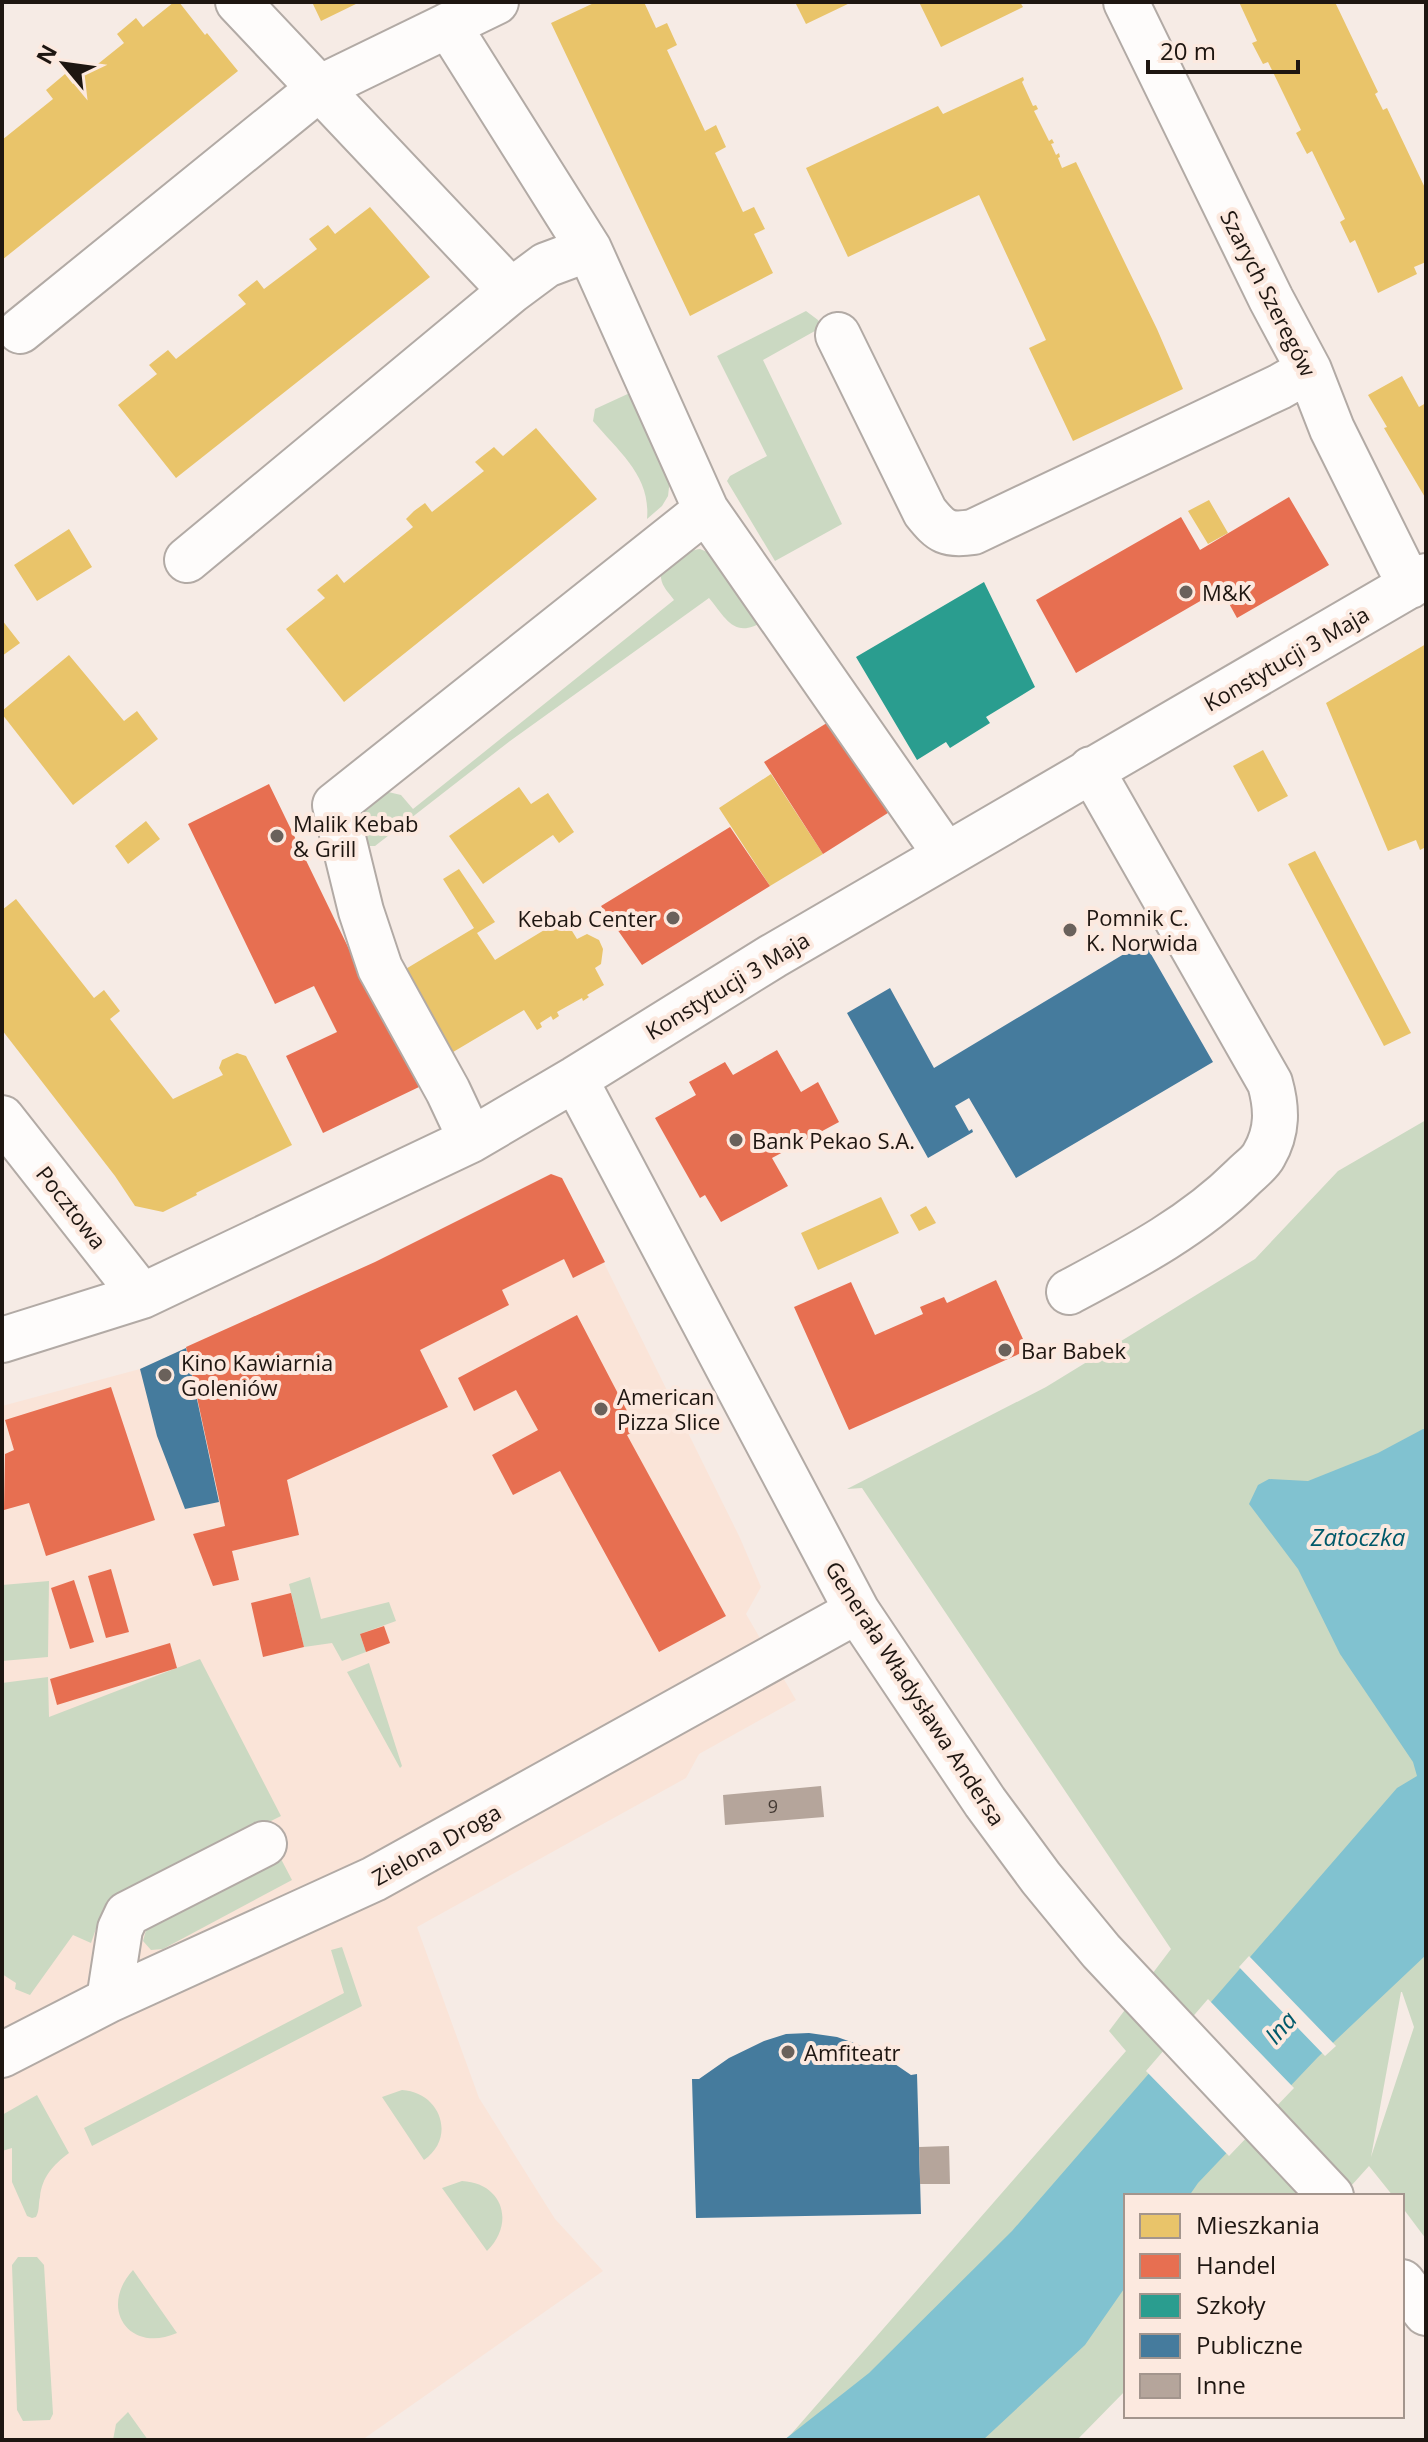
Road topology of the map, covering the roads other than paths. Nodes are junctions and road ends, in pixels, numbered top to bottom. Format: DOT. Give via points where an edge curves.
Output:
graph roads {
  1 [pos="238,2"];
  2 [pos="496,2"];
  3 [pos="1130,3"];
  4 [pos="448,25"];
  5 [pos="321,87"];
  6 [pos="589,249"];
  7 [pos="511,291"];
  8 [pos="20,331"];
  9 [pos="838,335"];
  10 [pos="1309,370"];
  11 [pos="706,510"];
  12 [pos="187,560"];
  13 [pos="1418,581"];
  14 [pos="1091,769"];
  15 [pos="946,855"];
  16 [pos="575,1079"];
  17 [pos="2,1118"];
  18 [pos="471,1140"];
  19 [pos="1069,1292"];
  20 [pos="142,1296"];
  21 [pos="2,1340"];
  22 [pos="857,1611"];
  23 [pos="264,1844"];
  24 [pos="109,2000"];
  25 [pos="2,2055"];
  26 [pos="1321,2184"];
  27 [pos="1404,2285"];
  28 [pos="1426,2313"];
  1 -- 5 [label="street"];
  2 -- 4 [label="street"];
  3 -- 10 [label="street, Szarych Szeregów"];
  4 -- 5 [label="street"];
  4 -- 6 [label="street"];
  5 -- 7 [label="street"];
  5 -- 8 [label="street"];
  6 -- 7 [label="street" via="546,265"];
  6 -- 11 [label="street"];
  7 -- 12 [label="street"];
  9 -- 10 [label="street" via="925,512 938,529 956,535 973,532"];
  10 -- 13 [label="street, Szarych Szeregów" via="1332,429"];
  11 -- 15 [label="street"];
  11 -- 18 [label="street" via="335,805 380,968"];
  13 -- 14 [label="street, Konstytucji 3 Maja"];
  14 -- 15 [label="street, Konstytucji 3 Maja"];
  14 -- 19 [label="street" via="1270,1083 1276,1119 1263,1157 1224,1196 1155,1246"];
  15 -- 16 [label="street, Konstytucji 3 Maja"];
  16 -- 18 [label="street, Konstytucji 3 Maja"];
  16 -- 22 [label="street, Generała Władysława Andersa"];
  17 -- 20 [label="street, Pocztowa"];
  18 -- 20 [label="street, Konstytucji 3 Maja"];
  20 -- 21 [label="street, Konstytucji 3 Maja"];
  22 -- 24 [label="street, Zielona Droga" via="374,1879"];
  22 -- 26 [label="street, Generała Władysława Andersa" via="1041,1878 1144,1998"];
  23 -- 24 [label="street" via="127,1914"];
  24 -- 25 [label="street, Zielona Droga"];
  27 -- 28 [label="street"];
}
